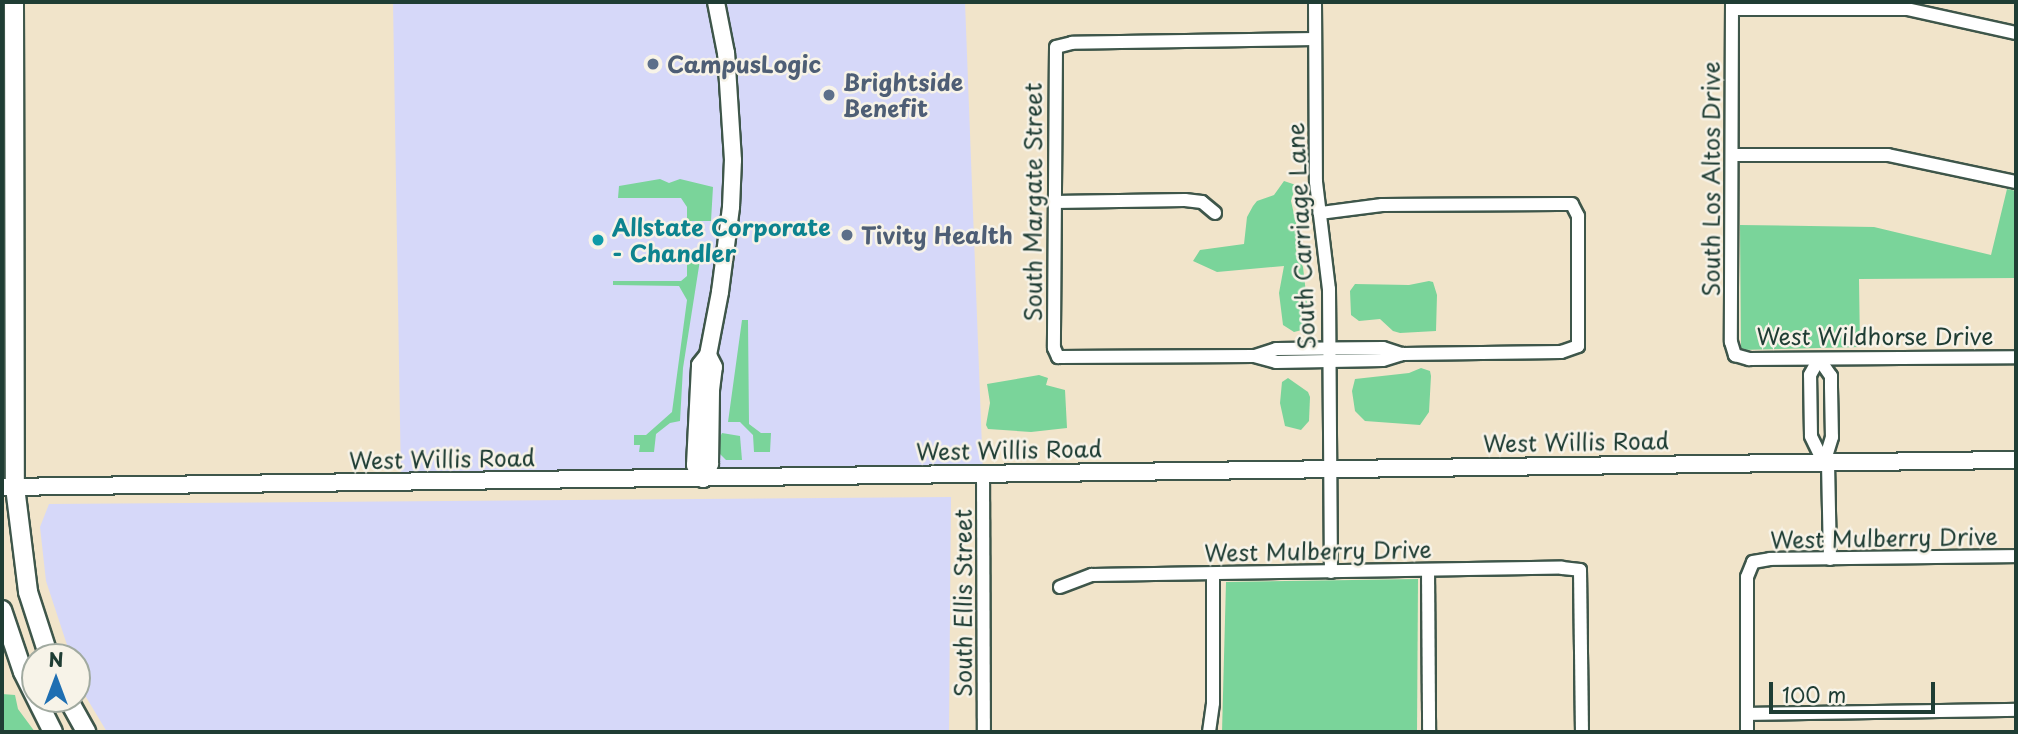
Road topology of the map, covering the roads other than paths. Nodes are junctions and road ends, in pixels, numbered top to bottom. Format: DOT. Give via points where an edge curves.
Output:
graph roads {
  1 [pos="14,2"];
  2 [pos="716,2"];
  3 [pos="1315,2"];
  4 [pos="1731,5"];
  5 [pos="2016,33"];
  6 [pos="1315,39"];
  7 [pos="2,118"];
  8 [pos="15,145"];
  9 [pos="1732,155"];
  10 [pos="2016,182"];
  11 [pos="1054,202"];
  12 [pos="2,211"];
  13 [pos="1215,213"];
  14 [pos="1320,213"];
  15 [pos="14,236"];
  16 [pos="1329,354"];
  17 [pos="1735,355"];
  18 [pos="2016,357"];
  19 [pos="1819,359"];
  20 [pos="2016,460"];
  21 [pos="1826,463"];
  22 [pos="1329,468"];
  23 [pos="983,474"];
  24 [pos="703,479"];
  25 [pos="8,487"];
  26 [pos="2016,556"];
  27 [pos="1830,558"];
  28 [pos="1428,570"];
  29 [pos="1331,572"];
  30 [pos="1213,573"];
  31 [pos="1060,587"];
  32 [pos="2,610"];
  33 [pos="44,643"];
  34 [pos="2016,710"];
  35 [pos="76,713"];
  36 [pos="1749,714"];
  37 [pos="53,732"];
  38 [pos="86,732"];
  39 [pos="984,732"];
  40 [pos="1209,732"];
  41 [pos="1429,732"];
  42 [pos="1582,732"];
  43 [pos="1746,732"];
  1 -- 8 [label="main road"];
  2 -- 24 [label="street" via="726,53 733,160 726,250 708,355 714,367 710,464"];
  3 -- 6 [label="street, South Carriage Lane"];
  4 -- 5 [label="street" via="1907,9"];
  4 -- 9 [label="street, South Los Altos Drive"];
  6 -- 11 [label="street, South Margate Street" via="1072,43 1056,47"];
  6 -- 14 [label="street, South Carriage Lane"];
  7 -- 8 [label="main road"];
  8 -- 15 [label="main road"];
  9 -- 10 [label="street" via="1888,155"];
  9 -- 17 [label="street, South Los Altos Drive" via="1731,342"];
  11 -- 13 [label="street" via="1185,200 1202,202"];
  11 -- 16 [label="street, South Margate Street" via="1054,348 1058,358 1254,356 1276,349"];
  12 -- 15 [label="main road"];
  14 -- 16 [label="street, South Carriage Lane" via="1329,289"];
  14 -- 16 [label="street" via="1382,205 1572,204 1578,216 1578,346 1561,352 1403,354 1383,348"];
  15 -- 25 [label="main road"];
  16 -- 22 [label="street, South Carriage Lane"];
  17 -- 19 [label="street, West Wildhorse Drive"];
  18 -- 19 [label="street, West Wildhorse Drive"];
  19 -- 21 [label="street" via="1831,376 1832,437"];
  19 -- 21 [label="street" via="1810,375 1811,436"];
  20 -- 21 [label="street, West Willis Road"];
  21 -- 22 [label="street, West Willis Road"];
  21 -- 27 [label="street"];
  22 -- 23 [label="street, West Willis Road"];
  22 -- 29 [label="street, South Carriage Lane"];
  23 -- 24 [label="street, West Willis Road"];
  23 -- 39 [label="street, South Ellis Street"];
  24 -- 25 [label="street, West Willis Road"];
  25 -- 33 [label="main road" via="28,592"];
  26 -- 27 [label="street, West Mulberry Drive"];
  27 -- 36 [label="street, West Mulberry Drive" via="1753,562 1747,577"];
  28 -- 29 [label="street, West Mulberry Drive"];
  28 -- 41 [label="street"];
  28 -- 42 [label="street, West Mulberry Drive" via="1580,570"];
  29 -- 30 [label="street, West Mulberry Drive"];
  30 -- 31 [label="street, West Mulberry Drive" via="1092,575"];
  30 -- 40 [label="street"];
  32 -- 37 [label="main road" via="23,672"];
  34 -- 36 [label="street"];
  35 -- 38 [label="main road"];
  36 -- 43 [label="street"];
}
